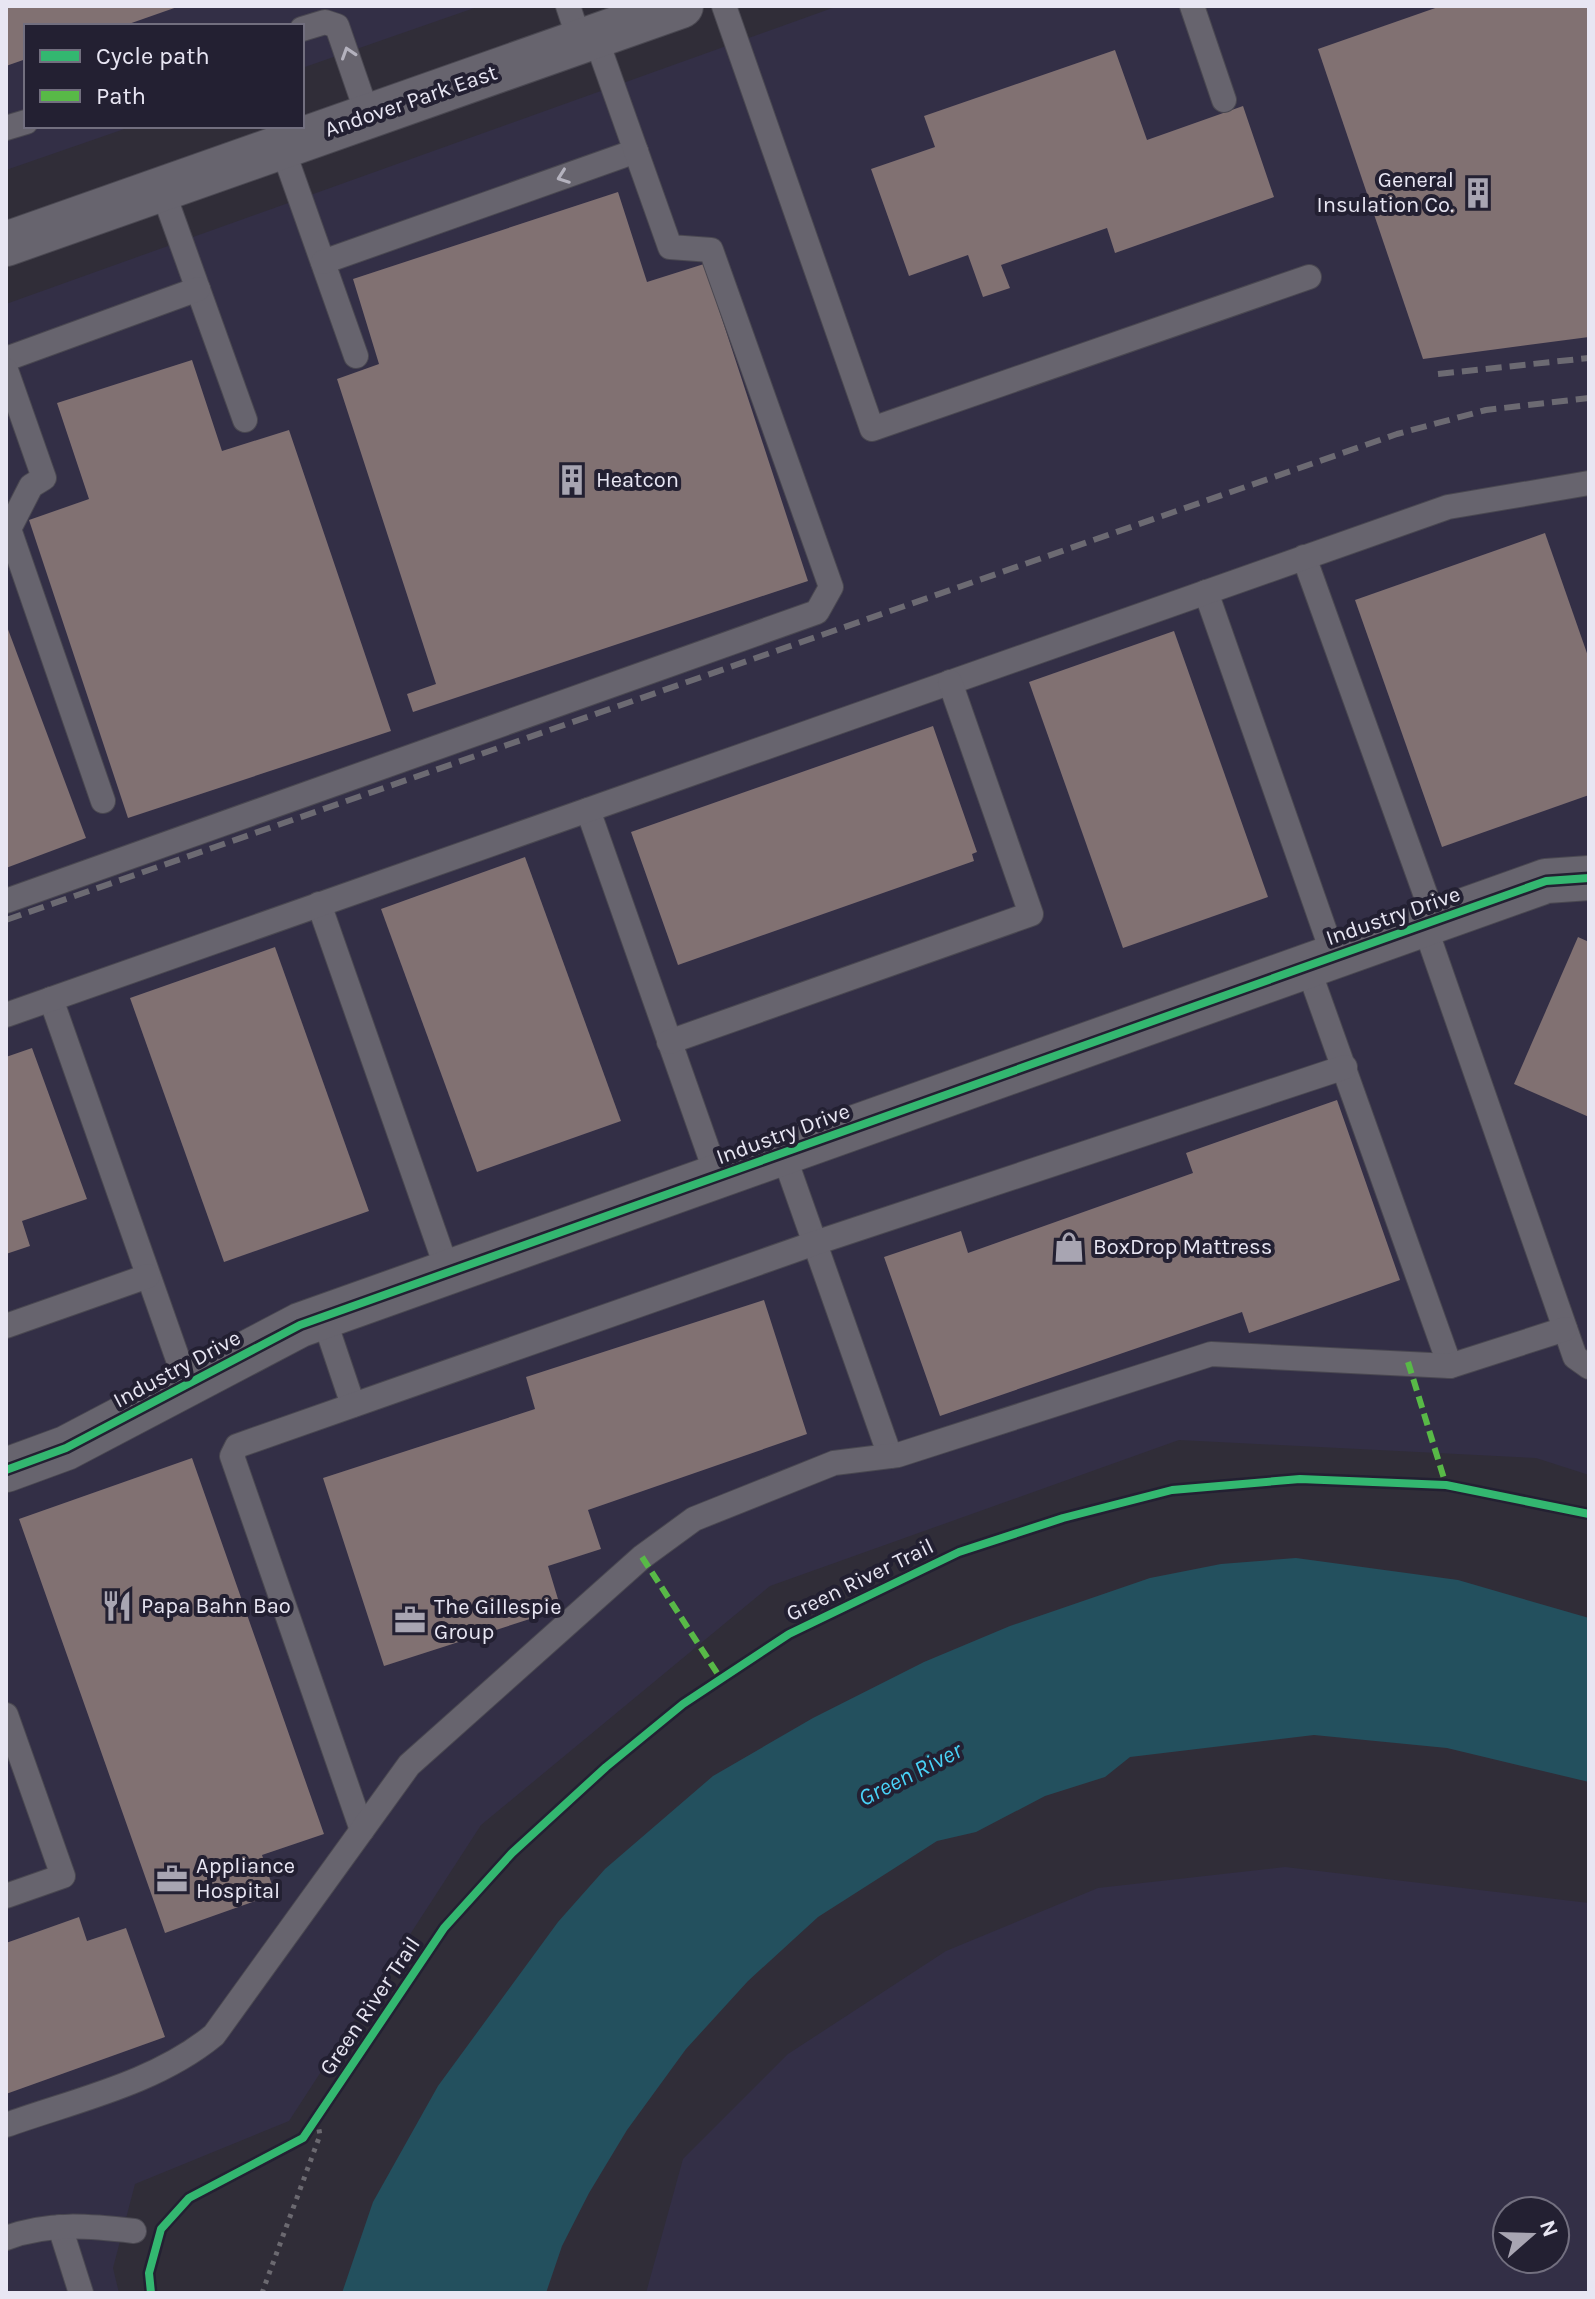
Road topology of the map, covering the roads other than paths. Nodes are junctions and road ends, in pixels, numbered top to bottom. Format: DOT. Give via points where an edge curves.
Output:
graph roads {
  1 [pos="681,6"];
  2 [pos="724,6"];
  3 [pos="1192,6"];
  4 [pos="304,28"];
  5 [pos="581,28"];
  6 [pos="1224,100"];
  7 [pos="368,116"];
  8 [pos="282,147"];
  9 [pos="636,151"];
  10 [pos="162,189"];
  11 [pos="6,244"];
  12 [pos="323,262"];
  13 [pos="1309,277"];
  14 [pos="198,289"];
  15 [pos="356,356"];
  16 [pos="6,359"];
  17 [pos="6,370"];
  18 [pos="245,420"];
  19 [pos="1589,483"];
  20 [pos="1304,557"];
  21 [pos="1206,592"];
  22 [pos="950,682"];
  23 [pos="103,801"];
  24 [pos="588,810"];
  25 [pos="1589,878"];
  26 [pos="6,901"];
  27 [pos="319,904"];
  28 [pos="1430,923"];
  29 [pos="1320,961"];
  30 [pos="51,999"];
  31 [pos="6,1015"];
  32 [pos="669,1042"];
  33 [pos="1345,1067"];
  34 [pos="783,1153"];
  35 [pos="717,1176"];
  36 [pos="815,1243"];
  37 [pos="448,1272"];
  38 [pos="148,1276"];
  39 [pos="323,1316"];
  40 [pos="6,1326"];
  41 [pos="1565,1329"];
  42 [pos="1450,1366"];
  43 [pos="1589,1367"];
  44 [pos="187,1385"];
  45 [pos="353,1405"];
  46 [pos="890,1456"];
  47 [pos="6,1470"];
  48 [pos="6,1715"];
  49 [pos="362,1830"];
  50 [pos="6,1896"];
  51 [pos="6,2125"];
  52 [pos="60,2227"];
  53 [pos="134,2231"];
  54 [pos="6,2238"];
  55 [pos="81,2293"];
  1 -- 5 [label="street, Andover Park East"];
  2 -- 13 [label="lane" via="872,429"];
  3 -- 6 [label="lane"];
  7 -- 4 [label="lane, one-way" via="337,26 325,22"];
  5 -- 7 [label="street, Andover Park East"];
  5 -- 9 [label="lane"];
  7 -- 8 [label="street, Andover Park East"];
  8 -- 10 [label="street, Andover Park East"];
  8 -- 12 [label="lane"];
  9 -- 12 [label="lane, one-way"];
  9 -- 26 [label="lane" via="670,247 711,250 831,587 817,612"];
  10 -- 11 [label="street, Andover Park East"];
  10 -- 14 [label="lane"];
  12 -- 15 [label="lane"];
  14 -- 16 [label="lane"];
  14 -- 18 [label="lane"];
  17 -- 23 [label="lane" via="44,478 31,486 9,529"];
  19 -- 20 [label="lane" via="1448,507"];
  20 -- 21 [label="lane"];
  20 -- 28 [label="lane"];
  21 -- 22 [label="lane"];
  21 -- 29 [label="lane"];
  22 -- 24 [label="lane"];
  22 -- 32 [label="lane" via="1031,914"];
  24 -- 27 [label="lane"];
  24 -- 32 [label="lane"];
  25 -- 28 [label="street, Industry Drive" via="1546,881"];
  27 -- 30 [label="lane"];
  27 -- 37 [label="lane"];
  28 -- 29 [label="street, Industry Drive"];
  28 -- 41 [label="lane"];
  29 -- 33 [label="lane"];
  29 -- 34 [label="street, Industry Drive"];
  30 -- 31 [label="lane"];
  30 -- 38 [label="lane"];
  32 -- 35 [label="lane"];
  33 -- 36 [label="lane"];
  33 -- 42 [label="lane"];
  34 -- 35 [label="street, Industry Drive"];
  34 -- 36 [label="lane"];
  35 -- 37 [label="street, Industry Drive"];
  36 -- 45 [label="lane"];
  36 -- 46 [label="lane"];
  37 -- 39 [label="street, Industry Drive"];
  38 -- 40 [label="lane"];
  38 -- 44 [label="lane"];
  39 -- 44 [label="street, Industry Drive"];
  39 -- 45 [label="lane"];
  41 -- 42 [label="lane"];
  41 -- 43 [label="lane" via="1575,1357"];
  42 -- 46 [label="lane" via="1211,1354"];
  44 -- 47 [label="street, Industry Drive" via="66,1448"];
  45 -- 49 [label="lane" via="237,1446 232,1456"];
  46 -- 49 [label="lane" via="834,1463 683,1527 642,1557 409,1765"];
  48 -- 50 [label="lane" via="63,1876"];
  49 -- 51 [label="lane" via="214,2035 187,2057 151,2074"];
  52 -- 53 [label="lane"];
  52 -- 54 [label="lane"];
  52 -- 55 [label="lane"];
}
